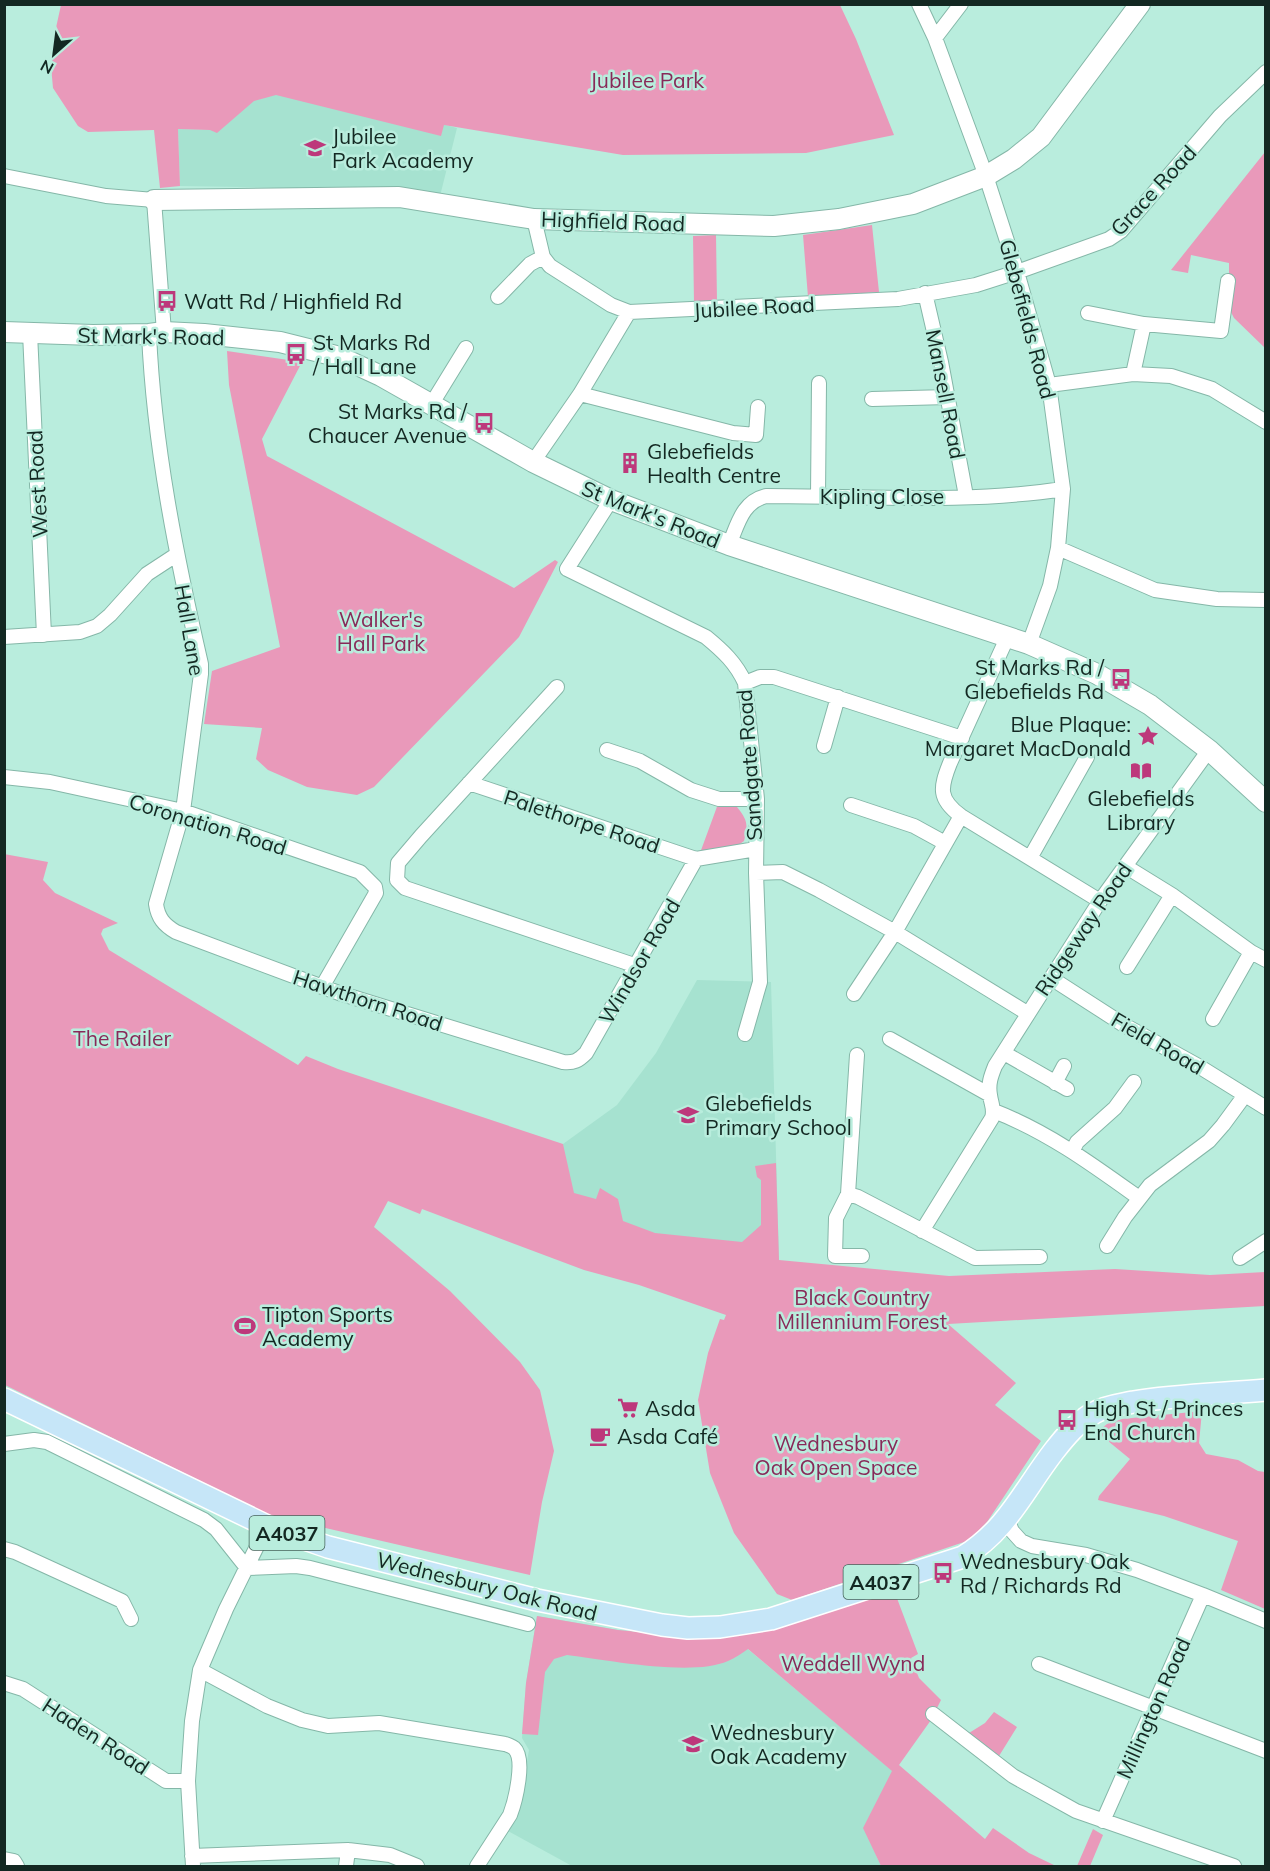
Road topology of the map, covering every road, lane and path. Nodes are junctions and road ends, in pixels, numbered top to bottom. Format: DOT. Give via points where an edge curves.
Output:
graph roads {
  1 [pos="919,4"];
  2 [pos="961,4"];
  3 [pos="1140,4"];
  4 [pos="935,38"];
  5 [pos="1266,72"];
  6 [pos="4,176"];
  7 [pos="986,176"];
  8 [pos="154,200"];
  9 [pos="534,219"];
  10 [pos="543,257"];
  11 [pos="1017,272"];
  12 [pos="1228,281"];
  13 [pos="925,293"];
  14 [pos="498,297"];
  15 [pos="629,312"];
  16 [pos="1088,313"];
  17 [pos="1144,324"];
  18 [pos="4,332"];
  19 [pos="30,333"];
  20 [pos="156,333"];
  21 [pos="466,348"];
  22 [pos="1133,374"];
  23 [pos="819,383"];
  24 [pos="1049,385"];
  25 [pos="580,394"];
  26 [pos="948,397"];
  27 [pos="872,399"];
  28 [pos="431,405"];
  29 [pos="758,407"];
  30 [pos="1266,422"];
  31 [pos="533,462"];
  32 [pos="1063,489"];
  33 [pos="818,496"];
  34 [pos="966,496"];
  35 [pos="611,500"];
  36 [pos="729,545"];
  37 [pos="1058,548"];
  38 [pos="176,555"];
  39 [pos="1266,600"];
  40 [pos="44,636"];
  41 [pos="4,637"];
  42 [pos="1007,638"];
  43 [pos="1029,644"];
  44 [pos="745,683"];
  45 [pos="557,687"];
  46 [pos="838,697"];
  47 [pos="962,738"];
  48 [pos="824,746"];
  49 [pos="607,750"];
  50 [pos="1209,750"];
  51 [pos="1087,758"];
  52 [pos="4,777"];
  53 [pos="469,783"];
  54 [pos="756,799"];
  55 [pos="1266,802"];
  56 [pos="851,805"];
  57 [pos="183,811"];
  58 [pos="961,816"];
  59 [pos="945,843"];
  60 [pos="756,849"];
  61 [pos="1030,858"];
  62 [pos="696,859"];
  63 [pos="1125,866"];
  64 [pos="756,873"];
  65 [pos="1172,895"];
  66 [pos="1100,901"];
  67 [pos="162,922"];
  68 [pos="895,932"];
  69 [pos="1251,952"];
  70 [pos="1266,960"];
  71 [pos="637,966"];
  72 [pos="1126,967"];
  73 [pos="1051,978"];
  74 [pos="322,987"];
  75 [pos="854,994"];
  76 [pos="1027,1013"];
  77 [pos="1213,1019"];
  78 [pos="745,1034"];
  79 [pos="890,1039"];
  80 [pos="1004,1053"];
  81 [pos="857,1055"];
  82 [pos="578,1061"];
  83 [pos="1064,1066"];
  84 [pos="1134,1082"];
  85 [pos="990,1095"];
  86 [pos="1245,1095"];
  87 [pos="1266,1108"];
  88 [pos="994,1111"];
  89 [pos="1073,1150"];
  90 [pos="848,1194"];
  91 [pos="1139,1198"];
  92 [pos="922,1231"];
  93 [pos="1266,1240"];
  94 [pos="1107,1246"];
  95 [pos="862,1256"];
  96 [pos="1041,1257"];
  97 [pos="1240,1258"];
  98 [pos="1266,1390"];
  99 [pos="4,1399"];
  100 [pos="4,1444"];
  101 [pos="1007,1520"];
  102 [pos="267,1526"];
  103 [pos="4,1549"];
  104 [pos="247,1568"];
  105 [pos="1203,1595"];
  106 [pos="131,1620"];
  107 [pos="1266,1621"];
  108 [pos="528,1624"];
  109 [pos="1039,1664"];
  110 [pos="200,1670"];
  111 [pos="4,1683"];
  112 [pos="1153,1706"];
  113 [pos="933,1714"];
  114 [pos="1266,1751"];
  115 [pos="188,1781"];
  116 [pos="1102,1821"];
  117 [pos="348,1850"];
  118 [pos="4,1859"];
  119 [pos="193,1861"];
  120 [pos="17,1866"];
  121 [pos="346,1866"];
  122 [pos="417,1866"];
  123 [pos="477,1866"];
  124 [pos="1234,1866"];
  1 -- 4 [label="street, Glebefields Road"];
  2 -- 4 [label="street"];
  3 -- 7 [label="street, Highfield Road" via="1041,137"];
  4 -- 7 [label="street, Glebefields Road"];
  5 -- 11 [label="street, Grace Road" via="1220,116 1121,231 1109,239"];
  6 -- 8 [label="street, Highfield Road" via="106,196"];
  7 -- 9 [label="street, Highfield Road" via="912,204 839,219 774,226"];
  7 -- 11 [label="street, Glebefields Road"];
  8 -- 9 [label="street, Highfield Road" via="399,197"];
  8 -- 20 [label="street, Hall Lane"];
  9 -- 10 [label="street"];
  10 -- 14 [label="street" via="530,264"];
  10 -- 15 [label="street, Jubilee Road" via="550,266 611,305"];
  11 -- 13 [label="street, Jubilee Road" via="976,285"];
  11 -- 24 [label="street, Glebefields Road"];
  12 -- 17 [label="street" via="1221,331"];
  13 -- 15 [label="street, Jubilee Road" via="898,299"];
  13 -- 26 [label="street, Mansell Road"];
  15 -- 25 [label="street"];
  16 -- 17 [label="street"];
  17 -- 22 [label="street"];
  18 -- 19 [label="street, St Mark's Road"];
  19 -- 20 [label="street, St Mark's Road"];
  19 -- 40 [label="street, West Road"];
  20 -- 28 [label="street, St Mark's Road" via="280,342 340,357"];
  20 -- 38 [label="street, Hall Lane" via="160,458"];
  21 -- 28 [label="street"];
  22 -- 24 [label="street"];
  22 -- 30 [label="street" via="1171,375 1212,389"];
  23 -- 33 [label="street"];
  24 -- 32 [label="street, Glebefields Road"];
  25 -- 29 [label="street" via="733,433 756,435"];
  25 -- 31 [label="street"];
  26 -- 27 [label="street"];
  26 -- 34 [label="street, Mansell Road"];
  28 -- 31 [label="street, St Mark's Road"];
  31 -- 35 [label="street, St Mark's Road"];
  32 -- 34 [label="street, Kipling Close"];
  32 -- 37 [label="street, Glebefields Road"];
  33 -- 34 [label="street, Kipling Close"];
  33 -- 36 [label="street, Kipling Close" via="758,498 744,510"];
  35 -- 36 [label="street, St Mark's Road"];
  35 -- 44 [label="street, Sandgate Road" via="567,569 706,637 738,668"];
  36 -- 42 [label="street, St Mark's Road"];
  37 -- 39 [label="street" via="1155,590 1217,599"];
  37 -- 43 [label="street, Glebefields Road" via="1050,586"];
  38 -- 40 [label="street" via="147,574 97,626"];
  38 -- 57 [label="street, Hall Lane" via="201,664"];
  40 -- 41 [label="street"];
  42 -- 43 [label="street, St Mark's Road"];
  42 -- 47 [label="street"];
  43 -- 50 [label="street, St Mark's Road" via="1097,674 1150,705"];
  44 -- 46 [label="street" via="774,677"];
  44 -- 54 [label="street, Sandgate Road"];
  45 -- 53 [label="street"];
  46 -- 47 [label="street"];
  46 -- 48 [label="street"];
  47 -- 58 [label="street" via="943,780 943,795 949,807"];
  49 -- 54 [label="street" via="640,761 691,790 719,799"];
  50 -- 55 [label="street, St Mark's Road"];
  50 -- 63 [label="street, Ridgeway Road"];
  51 -- 61 [label="street"];
  52 -- 57 [label="street, Coronation Road" via="50,782"];
  53 -- 62 [label="street, Palethorpe Road"];
  53 -- 71 [label="street" via="398,863 397,880 405,888"];
  54 -- 60 [label="street, Sandgate Road"];
  56 -- 59 [label="street" via="914,826"];
  57 -- 67 [label="street, Hall Lane" via="156,904"];
  57 -- 74 [label="street, Coronation Road" via="360,872 375,886 376,893"];
  58 -- 59 [label="street"];
  58 -- 61 [label="street"];
  59 -- 68 [label="street"];
  60 -- 62 [label="street"];
  60 -- 64 [label="street, Sandgate Road"];
  61 -- 66 [label="street"];
  62 -- 71 [label="street, Windsor Road"];
  63 -- 65 [label="street"];
  63 -- 66 [label="street, Ridgeway Road"];
  64 -- 68 [label="street" via="783,872"];
  64 -- 78 [label="street, Sandgate Road" via="760,982"];
  65 -- 69 [label="street"];
  65 -- 72 [label="street"];
  66 -- 73 [label="street, Ridgeway Road"];
  67 -- 74 [label="street, Hawthorn Road" via="176,932"];
  68 -- 75 [label="street"];
  68 -- 76 [label="street"];
  69 -- 70 [label="street"];
  69 -- 77 [label="street"];
  71 -- 82 [label="street, Windsor Road"];
  73 -- 76 [label="street, Ridgeway Road"];
  73 -- 86 [label="street, Field Road"];
  74 -- 82 [label="street, Hawthorn Road" via="562,1062"];
  76 -- 80 [label="street, Ridgeway Road"];
  79 -- 85 [label="street"];
  80 -- 83 [label="street" via="1061,1086"];
  80 -- 85 [label="street, Ridgeway Road" via="990,1079"];
  81 -- 90 [label="street"];
  84 -- 89 [label="street" via="1116,1108"];
  85 -- 88 [label="street, Ridgeway Road"];
  86 -- 87 [label="street, Field Road"];
  86 -- 91 [label="street" via="1209,1140"];
  88 -- 89 [label="street"];
  88 -- 92 [label="street" via="985,1132"];
  89 -- 91 [label="street"];
  90 -- 92 [label="street"];
  90 -- 95 [label="street" via="836,1218 835,1256"];
  91 -- 94 [label="street"];
  92 -- 96 [label="street" via="975,1258"];
  93 -- 97 [label="street"];
  98 -- 101 [label="main road, A4037" via="1150,1399 1093,1413 1054,1450"];
  99 -- 102 [label="main road, Wednesbury Oak Road / A4037"];
  100 -- 104 [label="street" via="47,1442 204,1520"];
  101 -- 102 [label="main road, Wednesbury Oak Road / A4037" via="987,1541 963,1557 771,1619 688,1628 537,1600 328,1547"];
  101 -- 105 [label="street" via="1021,1541 1032,1546 1111,1562"];
  102 -- 104 [label="street"];
  103 -- 106 [label="street" via="122,1601"];
  104 -- 108 [label="street, Wednesbury Oak Road" via="310,1568"];
  104 -- 110 [label="street"];
  105 -- 107 [label="street"];
  105 -- 112 [label="street, Millington Road"];
  109 -- 112 [label="street"];
  110 -- 115 [label="street"];
  110 -- 123 [label="street" via="302,1720 328,1726 389,1724 514,1748 519,1782 513,1806"];
  111 -- 115 [label="street, Haden Road" via="23,1689 166,1781"];
  112 -- 114 [label="street"];
  112 -- 116 [label="street, Millington Road"];
  113 -- 116 [label="street" via="1013,1776"];
  115 -- 119 [label="street"];
  116 -- 124 [label="street"];
  117 -- 119 [label="street"];
  117 -- 121 [label="street"];
  117 -- 122 [label="street" via="390,1855"];
  118 -- 120 [label="street"];
}
